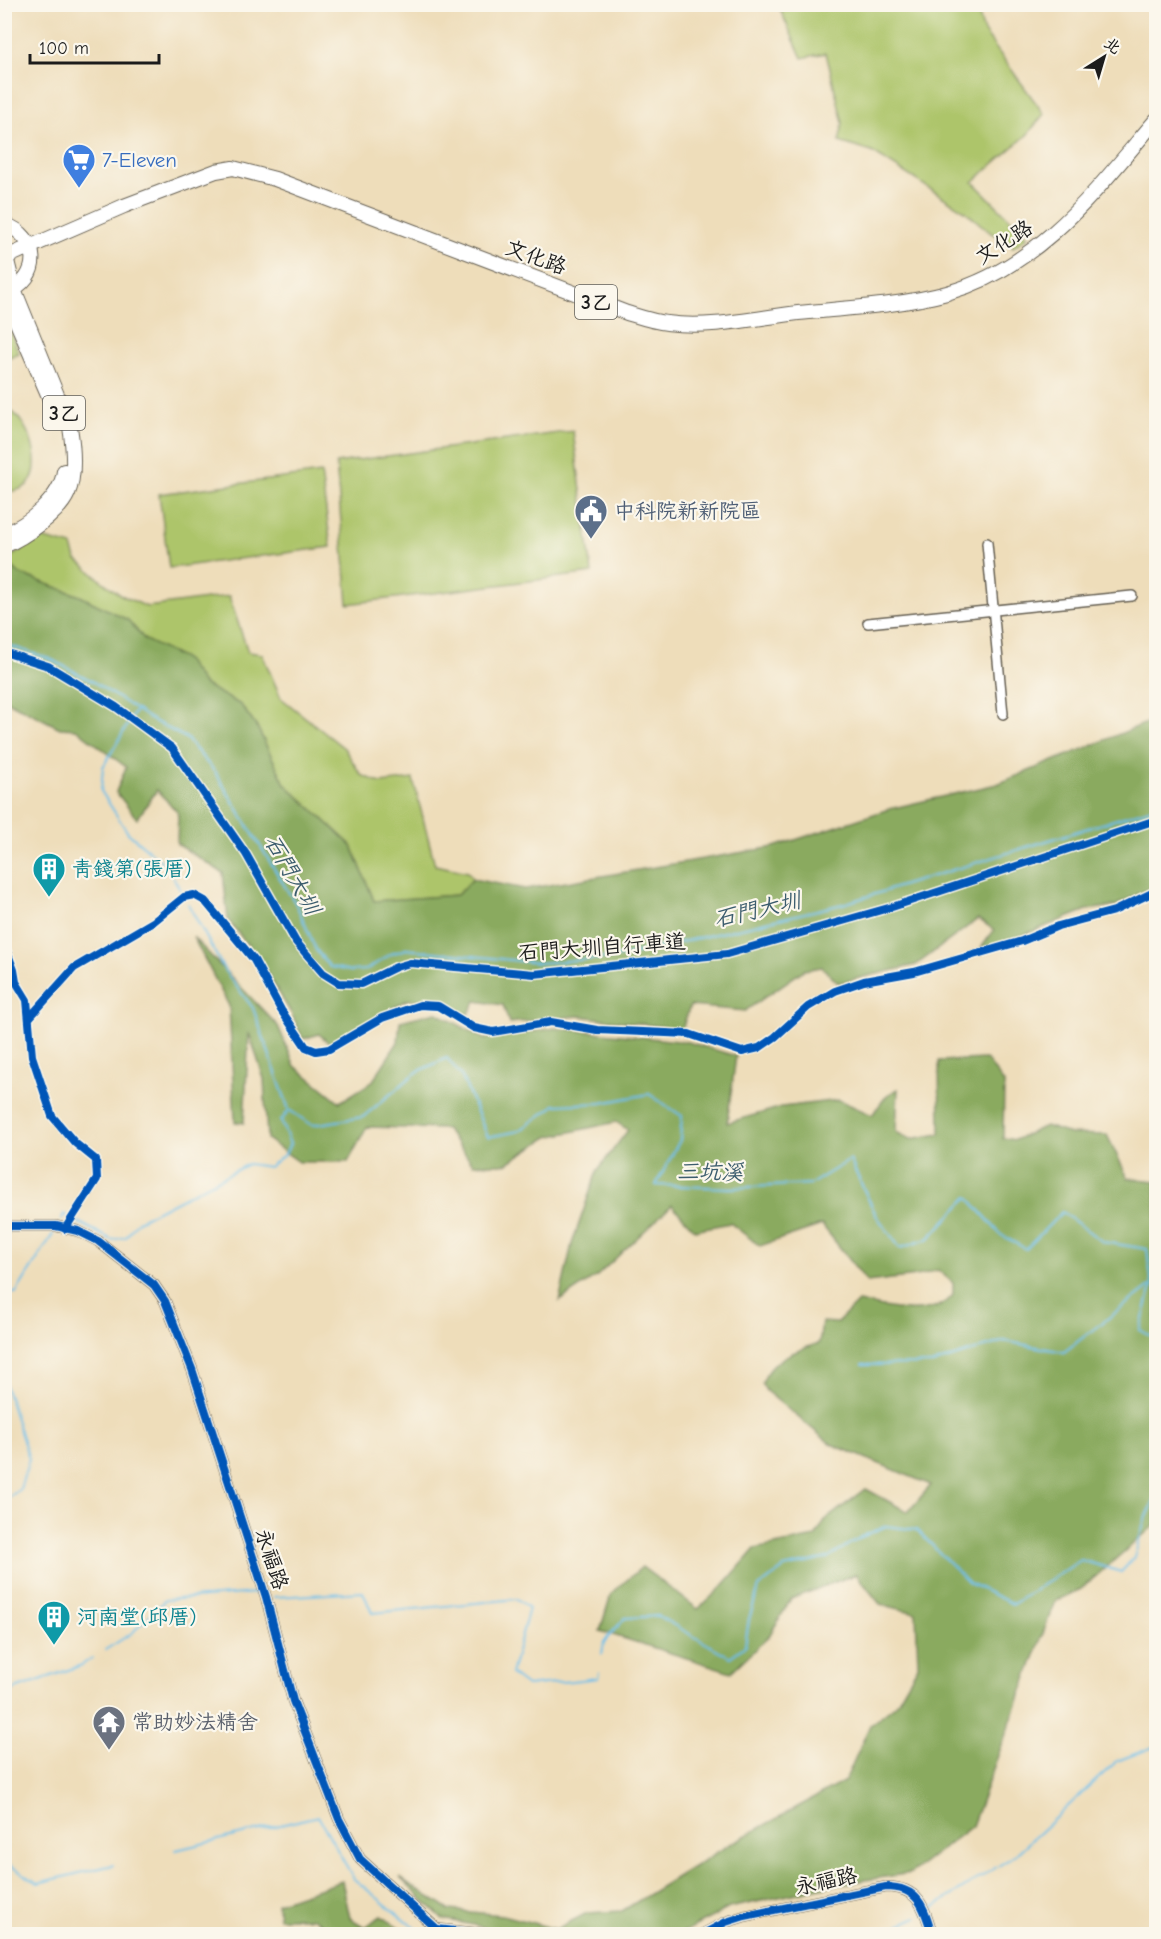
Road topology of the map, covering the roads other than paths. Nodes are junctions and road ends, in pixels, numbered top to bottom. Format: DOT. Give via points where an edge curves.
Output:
graph roads {
  1 [pos="1156,120"];
  2 [pos="4,224"];
  3 [pos="32,246"];
  4 [pos="5,257"];
  5 [pos="8,291"];
  6 [pos="4,534"];
  7 [pos="987,543"];
  8 [pos="4,546"];
  9 [pos="1132,596"];
  10 [pos="993,610"];
  11 [pos="868,623"];
  12 [pos="1003,714"];
  13 [pos="4,1226"];
  14 [pos="484,1935"];
  15 [pos="703,1935"];
  16 [pos="932,1935"];
  1 -- 3 [label="main road, 文化路 / 3乙" via="1090,198 1041,245 979,281 947,292 886,303 704,323 667,323 627,314 275,179 233,168 190,179"];
  2 -- 3 [label="main road" via="24,234"];
  3 -- 4 [label="main road, 文化路 / 3乙"];
  3 -- 5 [label="main road" via="33,264 26,279"];
  4 -- 5 [label="main road, 3乙"];
  5 -- 6 [label="main road, 3乙" via="67,446 62,483 21,528"];
  5 -- 8 [label="main road, 3乙" via="66,417 74,447 68,493 44,522"];
  7 -- 10 [label="street"];
  9 -- 10 [label="street"];
  10 -- 11 [label="street"];
  10 -- 12 [label="street"];
  13 -- 14 [label="street, 永福路" via="56,1226 78,1231 98,1241 154,1285 165,1301 192,1369 266,1597 293,1701 339,1819 360,1859 437,1929"];
  15 -- 16 [label="street, 永福路" via="746,1916 886,1887 910,1891 920,1904"];
}
